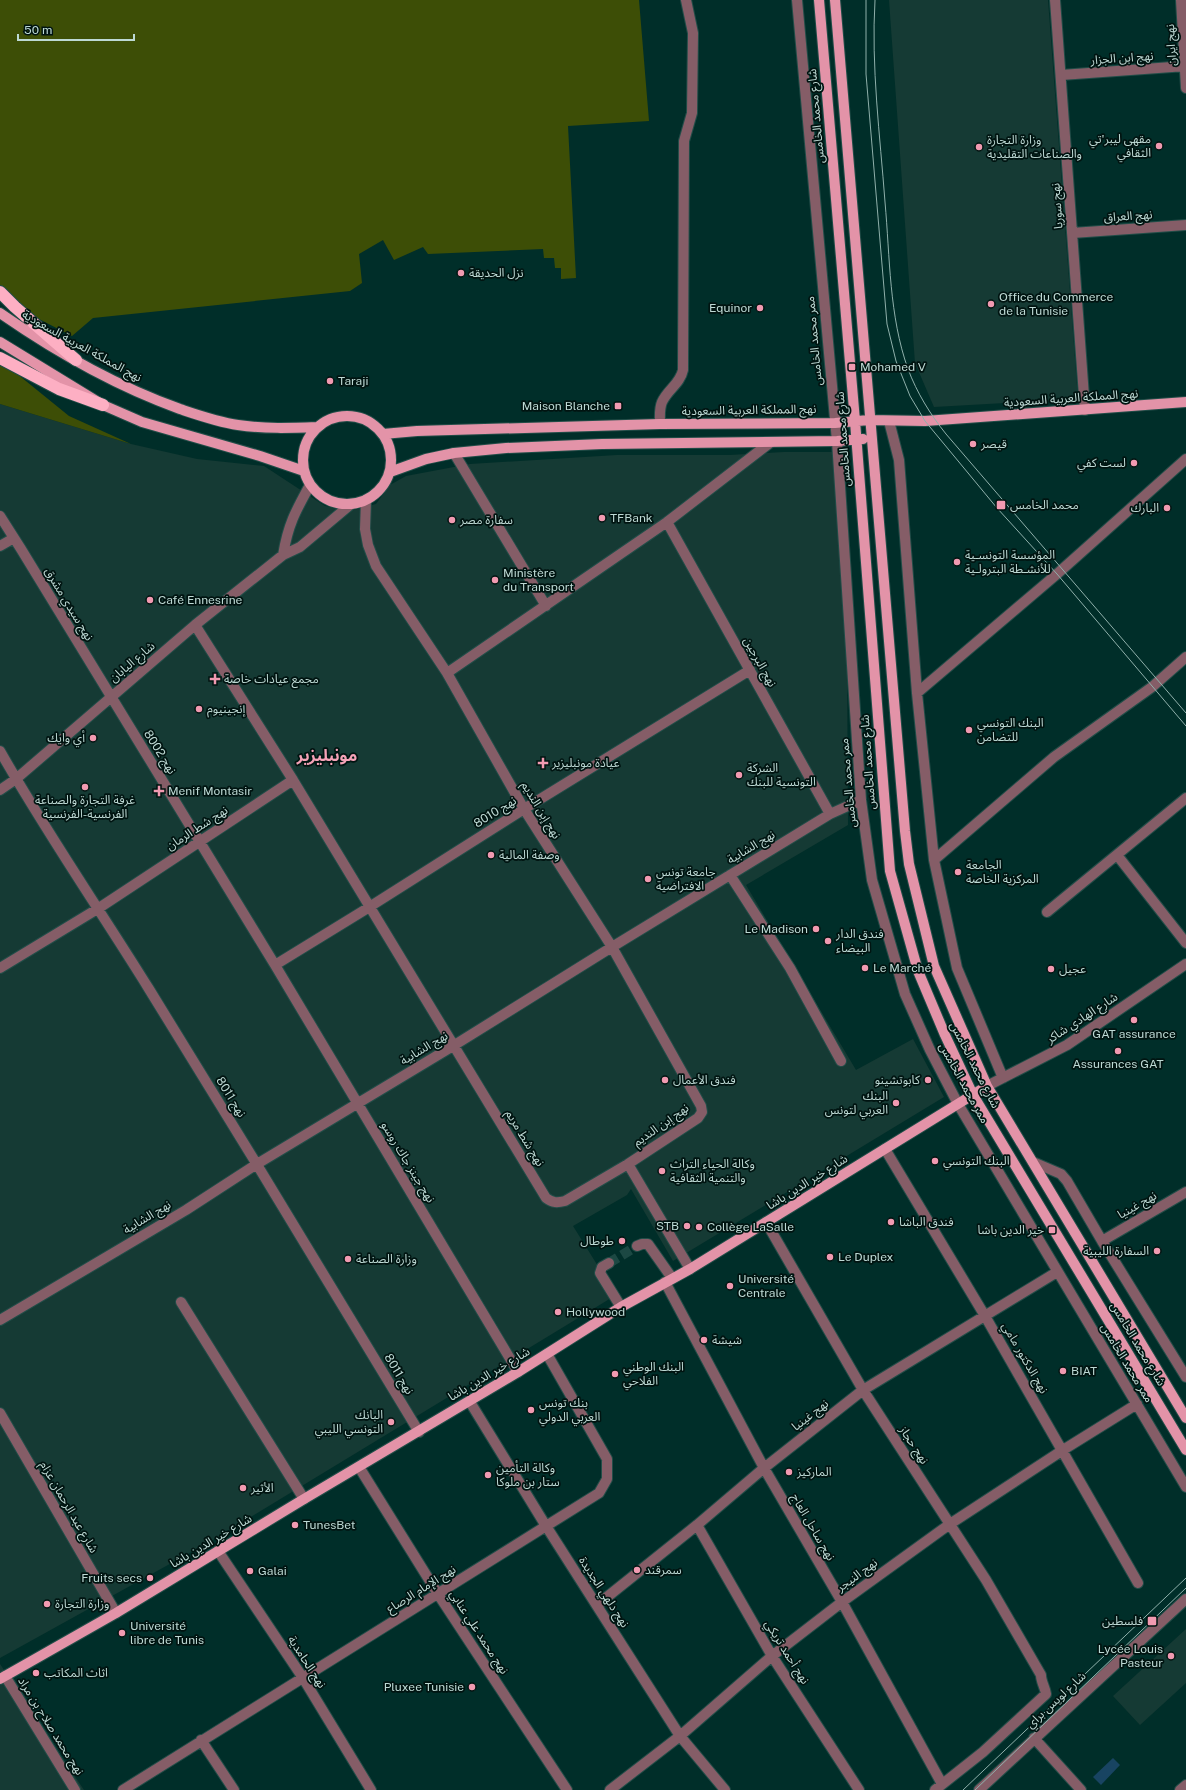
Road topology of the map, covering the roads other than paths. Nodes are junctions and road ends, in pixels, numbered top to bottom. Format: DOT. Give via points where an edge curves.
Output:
graph roads {
  1 [pos="686,0"];
  2 [pos="797,0"];
  3 [pos="819,0"];
  4 [pos="835,0"];
  5 [pos="1055,0"];
  6 [pos="1181,0"];
  7 [pos="1186,66"];
  8 [pos="1061,75"];
  9 [pos="1186,88"];
  10 [pos="1186,225"];
  11 [pos="1072,233"];
  12 [pos="0,292"];
  13 [pos="0,313"];
  14 [pos="0,342"];
  15 [pos="0,358"];
  16 [pos="76,360"];
  17 [pos="1186,402"];
  18 [pos="102,404"];
  19 [pos="1085,410"];
  20 [pos="869,420"];
  21 [pos="855,421"];
  22 [pos="889,421"];
  23 [pos="835,422"];
  24 [pos="660,424"];
  25 [pos="317,427"];
  26 [pos="383,434"];
  27 [pos="856,439"];
  28 [pos="871,439"];
  29 [pos="771,442"];
  30 [pos="837,442"];
  31 [pos="454,453"];
  32 [pos="1186,459"];
  33 [pos="304,471"];
  34 [pos="390,472"];
  35 [pos="310,485"];
  36 [pos="366,500"];
  37 [pos="350,505"];
  38 [pos="0,516"];
  39 [pos="667,522"];
  40 [pos="14,538"];
  41 [pos="0,546"];
  42 [pos="283,555"];
  43 [pos="546,606"];
  44 [pos="195,625"];
  45 [pos="1186,658"];
  46 [pos="750,670"];
  47 [pos="447,673"];
  48 [pos="917,693"];
  49 [pos="110,697"];
  50 [pos="0,751"];
  51 [pos="16,779"];
  52 [pos="293,780"];
  53 [pos="0,790"];
  54 [pos="1186,798"];
  55 [pos="861,800"];
  56 [pos="524,809"];
  57 [pos="830,814"];
  58 [pos="200,842"];
  59 [pos="1117,855"];
  60 [pos="934,860"];
  61 [pos="730,875"];
  62 [pos="370,906"];
  63 [pos="98,908"];
  64 [pos="1047,912"];
  65 [pos="1186,943"];
  66 [pos="612,947"];
  67 [pos="1186,964"];
  68 [pos="275,965"];
  69 [pos="0,968"];
  70 [pos="453,1046"];
  71 [pos="841,1061"];
  72 [pos="1003,1078"];
  73 [pos="987,1086"];
  74 [pos="973,1095"];
  75 [pos="357,1103"];
  76 [pos="958,1104"];
  77 [pos="884,1149"];
  78 [pos="1033,1162"];
  79 [pos="257,1164"];
  80 [pos="628,1164"];
  81 [pos="1186,1192"];
  82 [pos="766,1222"];
  83 [pos="1102,1241"];
  84 [pos="637,1246"];
  85 [pos="609,1263"];
  86 [pos="690,1269"];
  87 [pos="1058,1272"];
  88 [pos="668,1280"];
  89 [pos="181,1302"];
  90 [pos="621,1307"];
  91 [pos="986,1316"];
  92 [pos="0,1320"];
  93 [pos="547,1354"];
  94 [pos="518,1372"];
  95 [pos="1186,1375"];
  96 [pos="863,1390"];
  97 [pos="470,1402"];
  98 [pos="1137,1404"];
  99 [pos="0,1413"];
  100 [pos="1186,1418"];
  101 [pos="419,1432"];
  102 [pos="1063,1450"];
  103 [pos="1186,1450"];
  104 [pos="359,1467"];
  105 [pos="764,1468"];
  106 [pos="1186,1487"];
  107 [pos="304,1499"];
  108 [pos="950,1524"];
  109 [pos="697,1525"];
  110 [pos="546,1526"];
  111 [pos="218,1551"];
  112 [pos="1138,1583"];
  113 [pos="438,1594"];
  114 [pos="1186,1599"];
  115 [pos="842,1602"];
  116 [pos="597,1605"];
  117 [pos="116,1613"];
  118 [pos="772,1656"];
  119 [pos="2,1678"];
  120 [pos="303,1678"];
  121 [pos="1041,1681"];
  122 [pos="680,1736"];
  123 [pos="1034,1738"];
  124 [pos="201,1740"];
  125 [pos="1186,1785"];
  126 [pos="938,1787"];
  127 [pos="75,1790"];
  128 [pos="124,1790"];
  129 [pos="234,1790"];
  130 [pos="371,1790"];
  131 [pos="567,1790"];
  132 [pos="610,1790"];
  133 [pos="725,1790"];
  134 [pos="859,1790"];
  135 [pos="979,1790"];
  136 [pos="1081,1790"];
  137 [pos="1180,1790"];
  1 -- 24 [label="street" via="693,33 692,113 684,141 683,370 682,378 662,402"];
  2 -- 23 [label="street, ممر محمد الخامس"];
  3 -- 21 [label="main road, شارع محمد الخامس"];
  4 -- 20 [label="main road, شارع محمد الخامس"];
  5 -- 8 [label="street, نهج سوريا"];
  6 -- 7 [label="street, نهج ايران"];
  7 -- 8 [label="street, نهج ابن الجزار"];
  7 -- 9 [label="street, نهج ايران"];
  8 -- 11 [label="street, نهج سوريا"];
  10 -- 11 [label="street, نهج العراق"];
  11 -- 19 [label="street, نهج سوريا"];
  12 -- 16 [label="highway"];
  13 -- 16 [label="main road, نهج المملكة العربية السعودية"];
  14 -- 18 [label="main road"];
  15 -- 18 [label="highway" via="59,389"];
  16 -- 25 [label="main road, نهج المملكة العربية السعودية" via="118,383 197,415 236,425 263,428"];
  17 -- 19 [label="main road, نهج المملكة العربية السعودية"];
  18 -- 33 [label="main road" via="142,422"];
  19 -- 22 [label="main road, نهج المملكة العربية السعودية" via="925,421"];
  20 -- 21 [label="main road, نهج المملكة العربية السعودية"];
  20 -- 22 [label="main road, نهج المملكة العربية السعودية"];
  20 -- 28 [label="main road, شارع محمد الخامس"];
  21 -- 23 [label="main road, نهج المملكة العربية السعودية"];
  21 -- 27 [label="main road, شارع محمد الخامس"];
  22 -- 48 [label="street, شارع محمد الخامس" via="900,460"];
  23 -- 24 [label="main road, نهج المملكة العربية السعودية"];
  23 -- 30 [label="street, ممر محمد الخامس"];
  24 -- 26 [label="main road, نهج المملكة العربية السعودية"];
  25 -- 26 [label="main road, نهج المملكة العربية السعودية" via="336,417 347,416 367,421"];
  25 -- 33 [label="main road, نهج المملكة العربية السعودية" via="304,447"];
  26 -- 34 [label="main road, نهج المملكة العربية السعودية" via="392,459"];
  27 -- 28 [label="main road"];
  27 -- 30 [label="main road"];
  27 -- 74 [label="main road, شارع محمد الخامس" via="890,871 918,971"];
  28 -- 73 [label="main road, شارع محمد الخامس" via="909,864 934,966"];
  29 -- 30 [label="main road"];
  29 -- 31 [label="main road" via="543,446"];
  29 -- 39 [label="street"];
  30 -- 55 [label="street, ممر محمد الخامس"];
  31 -- 34 [label="main road" via="426,459"];
  31 -- 43 [label="street"];
  32 -- 48 [label="street" via="1057,574"];
  33 -- 35 [label="main road, نهج المملكة العربية السعودية"];
  34 -- 36 [label="main road, نهج المملكة العربية السعودية" via="381,488"];
  35 -- 37 [label="main road, نهج المملكة العربية السعودية" via="327,500"];
  35 -- 42 [label="street" via="291,519"];
  36 -- 37 [label="main road, نهج المملكة العربية السعودية"];
  36 -- 47 [label="street, نهج إبن النديم" via="364,529 376,566"];
  37 -- 42 [label="street, شارع اليابان" via="300,547"];
  38 -- 40 [label="street, نهج سيدي مشرق"];
  39 -- 43 [label="street"];
  39 -- 46 [label="street, نهج البرجين"];
  40 -- 41 [label="street"];
  40 -- 49 [label="street, نهج سيدي مشرق"];
  42 -- 44 [label="street, شارع اليابان"];
  43 -- 47 [label="street"];
  44 -- 49 [label="street, شارع اليابان"];
  44 -- 52 [label="street"];
  45 -- 60 [label="street" via="1152,687 1054,757"];
  46 -- 56 [label="street, نهج 8010"];
  46 -- 57 [label="street, نهج البرجين"];
  47 -- 56 [label="street, نهج إبن النديم"];
  48 -- 60 [label="street, شارع محمد الخامس"];
  49 -- 51 [label="street, شارع اليابان"];
  49 -- 58 [label="street, نهج 8002"];
  50 -- 51 [label="street, نهج 8011"];
  51 -- 53 [label="street, شارع اليابان"];
  51 -- 63 [label="street, نهج 8011"];
  52 -- 58 [label="street, نهج شط الرمان"];
  52 -- 62 [label="street, نهج شط مريم"];
  54 -- 59 [label="street"];
  55 -- 57 [label="street, نهج الشابية"];
  55 -- 76 [label="street, ممر محمد الخامس" via="872,880 905,994"];
  56 -- 62 [label="street, نهج 8010"];
  56 -- 66 [label="street, نهج إبن النديم"];
  57 -- 61 [label="street, نهج الشابية"];
  58 -- 63 [label="street, نهج شط الرمان"];
  58 -- 68 [label="street, نهج 8002"];
  59 -- 64 [label="street"];
  59 -- 65 [label="street"];
  60 -- 72 [label="street, شارع محمد الخامس" via="957,968"];
  61 -- 66 [label="street, نهج الشابية"];
  61 -- 71 [label="street" via="790,968"];
  62 -- 68 [label="street, نهج 8010"];
  62 -- 70 [label="street, نهج شط مريم"];
  63 -- 69 [label="street, نهج شط الرمان"];
  63 -- 79 [label="street, نهج 8011"];
  66 -- 70 [label="street, نهج الشابية"];
  66 -- 80 [label="street, نهج إبن النديم" via="702,1112 698,1118"];
  67 -- 72 [label="street, شارع الهادي شاكر" via="1067,1045"];
  68 -- 75 [label="street, نهج جينز جاك روسو"];
  70 -- 75 [label="street, نهج الشابية"];
  70 -- 80 [label="street, نهج شط مريم" via="546,1198 557,1203 565,1201"];
  72 -- 73 [label="street, شارع الهادي شاكر"];
  73 -- 74 [label="main road, شارع خير الدين باشا"];
  73 -- 78 [label="main road, شارع محمد الخامس"];
  74 -- 76 [label="main road, شارع خير الدين باشا"];
  74 -- 103 [label="main road, شارع محمد الخامس"];
  75 -- 79 [label="street, نهج الشابية"];
  75 -- 94 [label="street, نهج جينز جاك روسو"];
  76 -- 77 [label="main road, شارع خير الدين باشا"];
  76 -- 87 [label="street, ممر محمد الخامس"];
  77 -- 82 [label="main road, شارع خير الدين باشا"];
  77 -- 91 [label="street, نهج الدكتور مامي"];
  78 -- 83 [label="street" via="1061,1174"];
  78 -- 100 [label="main road, شارع محمد الخامس"];
  79 -- 92 [label="street, نهج الشابية" via="186,1210"];
  79 -- 101 [label="street, نهج 8011"];
  80 -- 86 [label="street"];
  81 -- 83 [label="street, نهج غينيا"];
  82 -- 86 [label="main road, شارع خير الدين باشا"];
  82 -- 96 [label="street, نهج حجاز"];
  83 -- 95 [label="street"];
  84 -- 88 [label="street, نهج ساحل العاج" via="648,1244"];
  85 -- 90 [label="street" via="602,1267 600,1272"];
  86 -- 88 [label="main road, شارع خير الدين باشا"];
  87 -- 91 [label="street, نهج غينيا"];
  87 -- 98 [label="street, ممر محمد الخامس"];
  88 -- 90 [label="main road, شارع خير الدين باشا"];
  88 -- 105 [label="street, نهج ساحل العاج"];
  89 -- 107 [label="street"];
  90 -- 93 [label="main road, شارع خير الدين باشا"];
  91 -- 96 [label="street, نهج غينيا"];
  91 -- 102 [label="street, نهج الدكتور مامي"];
  93 -- 94 [label="main road, شارع خير الدين باشا"];
  93 -- 110 [label="street, نهج الإمام الرصاع" via="607,1459 607,1479 599,1493"];
  94 -- 97 [label="main road, شارع خير الدين باشا"];
  96 -- 105 [label="street, نهج غينيا"];
  96 -- 108 [label="street, نهج حجاز"];
  97 -- 101 [label="main road, شارع خير الدين باشا"];
  97 -- 110 [label="street, نهج دلهي الجديدة"];
  98 -- 102 [label="street, نهج النيجر"];
  98 -- 106 [label="street, ممر محمد الخامس"];
  99 -- 117 [label="street, شارع عبد الرحمان عزام"];
  101 -- 104 [label="main road, شارع خير الدين باشا"];
  102 -- 108 [label="street, نهج النيجر"];
  102 -- 112 [label="street, نهج الدكتور مامي"];
  104 -- 107 [label="main road, شارع خير الدين باشا"];
  104 -- 113 [label="street, نهج محمد علي عنابي"];
  105 -- 109 [label="street, نهج غينيا"];
  105 -- 115 [label="street, نهج ساحل العاج"];
  107 -- 111 [label="main road, شارع خير الدين باشا"];
  108 -- 115 [label="street, نهج النيجر"];
  108 -- 121 [label="street, نهج حجاز" via="986,1580 1040,1674"];
  109 -- 116 [label="street, نهج غينيا"];
  109 -- 118 [label="street, نهج أحمد تريكي"];
  110 -- 113 [label="street, نهج الإمام الرصاع"];
  110 -- 116 [label="street, نهج دلهي الجديدة"];
  111 -- 117 [label="main road, شارع خير الدين باشا"];
  111 -- 120 [label="street, نهج الحامدية"];
  113 -- 120 [label="street, نهج الإمام الرصاع"];
  113 -- 131 [label="street, نهج محمد علي عنابي"];
  114 -- 123 [label="street, شارع لويس براي"];
  115 -- 118 [label="street, نهج النيجر"];
  115 -- 126 [label="street, نهج ساحل العاج"];
  116 -- 122 [label="street, نهج دلهي الجديدة"];
  117 -- 119 [label="main road, شارع خير الدين باشا"];
  118 -- 122 [label="street, نهج النيجر"];
  118 -- 134 [label="street, نهج أحمد تريكي"];
  119 -- 127 [label="street, نهج محمد صلاح بن مراد"];
  120 -- 124 [label="street, نهج الإمام الرصاع"];
  120 -- 130 [label="street, نهج الحامدية"];
  121 -- 126 [label="street, شارع لويس براي" via="1046,1694 1031,1710"];
  122 -- 132 [label="street, نهج النيجر"];
  122 -- 133 [label="street, نهج دلهي الجديدة"];
  123 -- 135 [label="street, شارع لويس براي"];
  123 -- 136 [label="street"];
  124 -- 128 [label="street, نهج الإمام الرصاع"];
  124 -- 129 [label="street"];
  125 -- 137 [label="street"];
}
